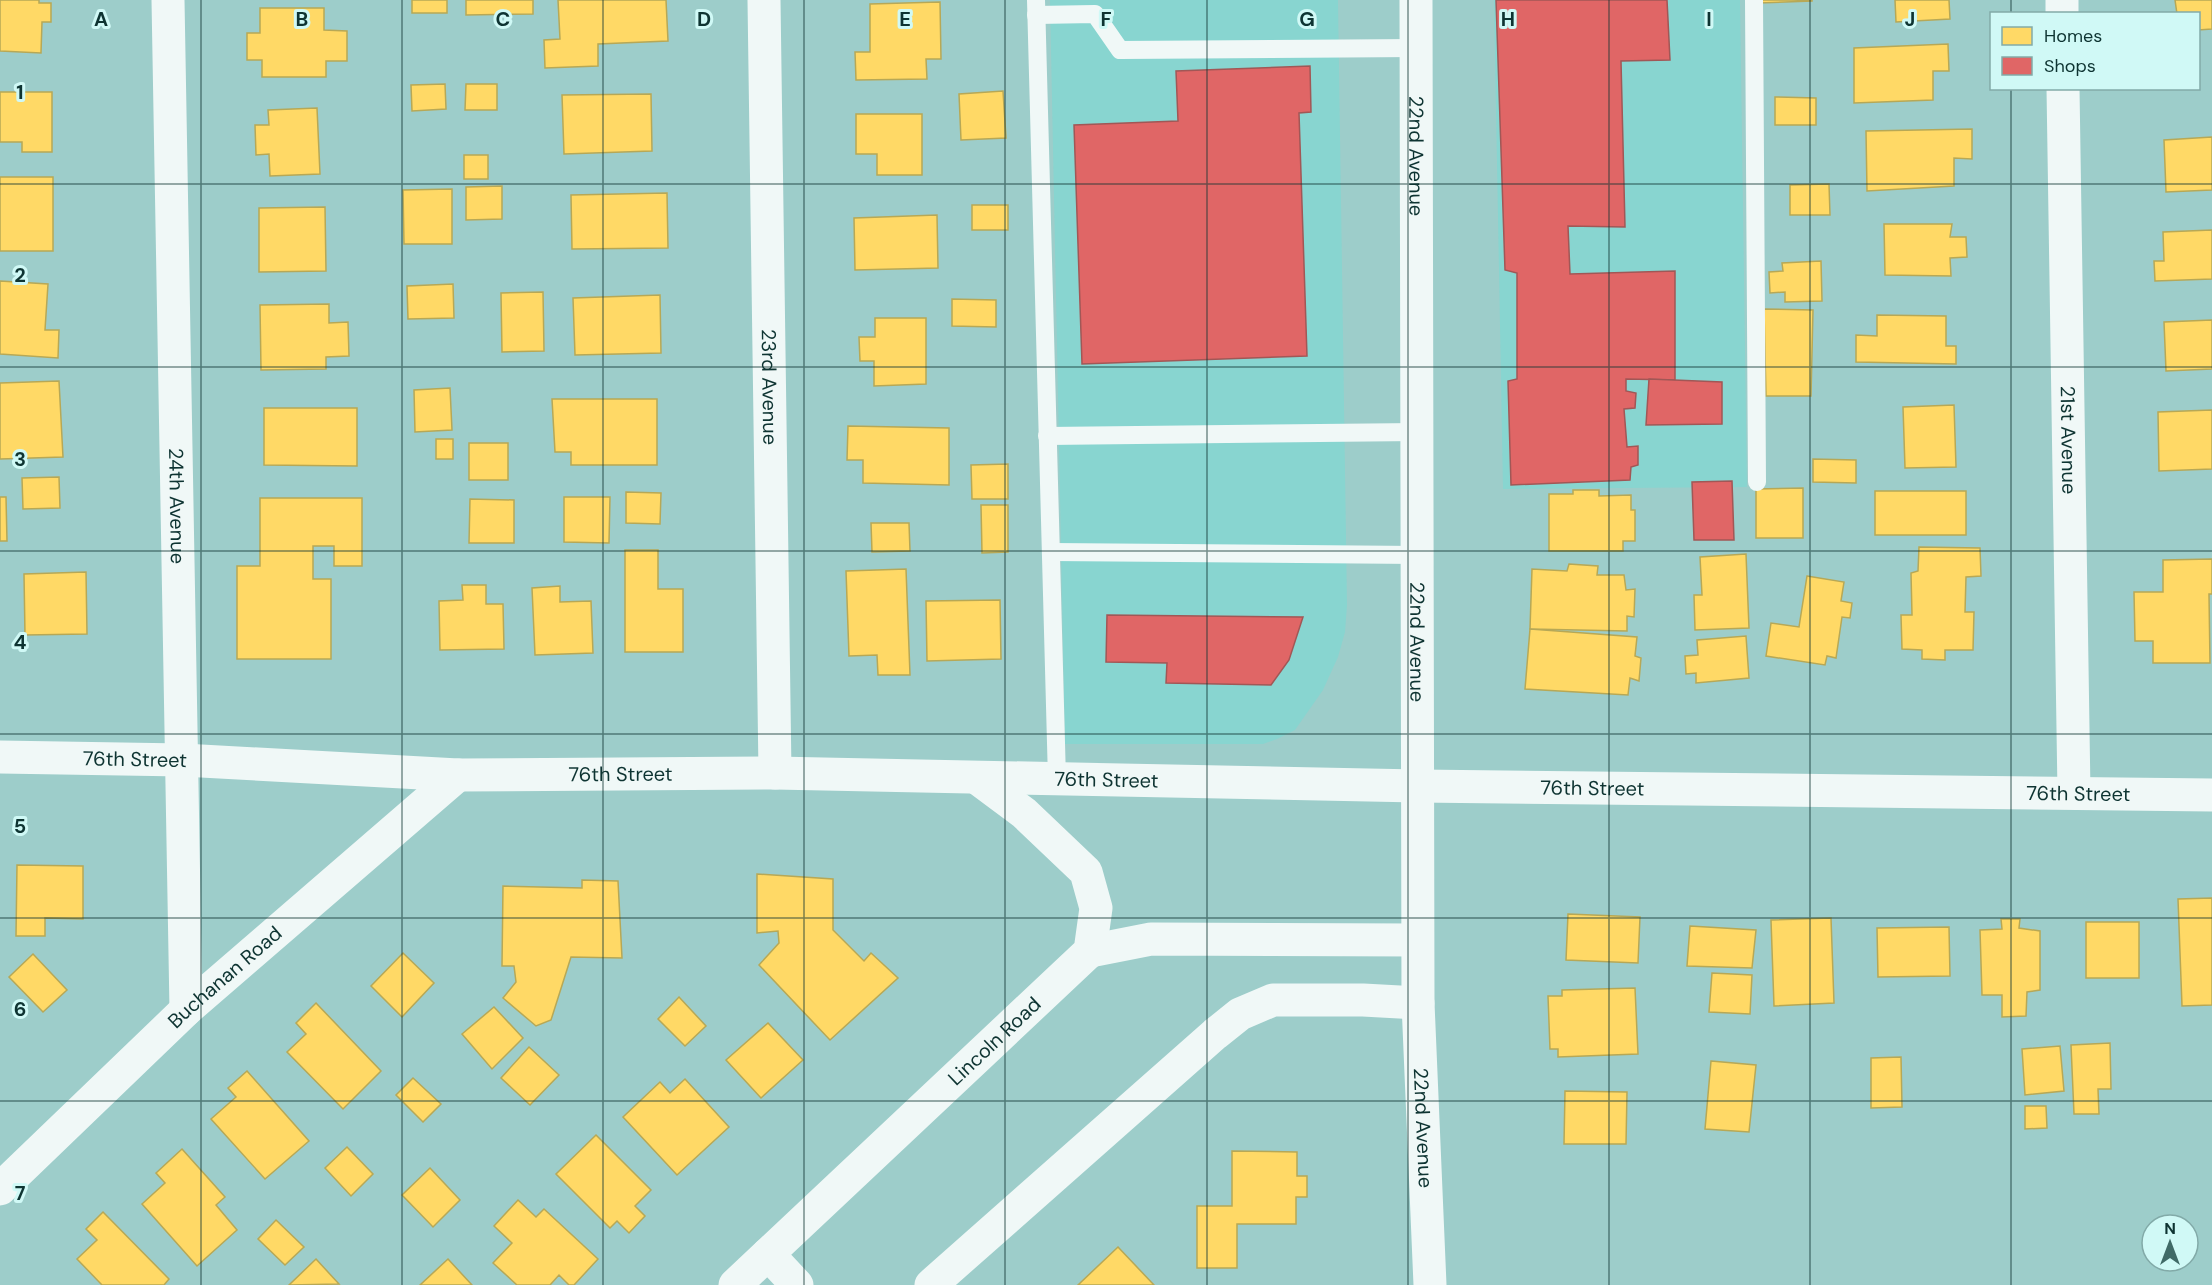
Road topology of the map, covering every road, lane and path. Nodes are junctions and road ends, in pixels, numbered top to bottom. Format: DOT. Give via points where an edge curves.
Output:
graph roads {
  1 [pos="168,0"];
  2 [pos="764,0"];
  3 [pos="1416,0"];
  4 [pos="1754,0"];
  5 [pos="1036,8"];
  6 [pos="1417,48"];
  7 [pos="2063,90"];
  8 [pos="1418,432"];
  9 [pos="1047,436"];
  10 [pos="1757,482"];
  11 [pos="1051,552"];
  12 [pos="1418,555"];
  13 [pos="0,757"];
  14 [pos="183,760"];
  15 [pos="775,773"];
  16 [pos="458,775"];
  17 [pos="977,778"];
  18 [pos="1057,780"];
  19 [pos="1418,786"];
  20 [pos="2074,793"];
  21 [pos="2212,795"];
  22 [pos="1417,940"];
  23 [pos="1090,951"];
  24 [pos="1418,1003"];
  25 [pos="186,1010"];
  26 [pos="0,1189"];
  27 [pos="768,1254"];
  28 [pos="735,1285"];
  29 [pos="797,1285"];
  30 [pos="931,1285"];
  31 [pos="1430,1285"];
  1 -- 14 [label="street, 24th Avenue"];
  2 -- 15 [label="street, 23rd Avenue"];
  3 -- 6 [label="street, 22nd Avenue"];
  4 -- 10 [label="lane"];
  5 -- 6 [label="lane" via="1095,14 1120,50"];
  5 -- 9 [label="lane"];
  6 -- 8 [label="street, 22nd Avenue"];
  7 -- 20 [label="street, 21st Avenue"];
  8 -- 9 [label="lane"];
  8 -- 12 [label="street, 22nd Avenue"];
  9 -- 11 [label="lane"];
  11 -- 12 [label="lane"];
  11 -- 18 [label="lane"];
  12 -- 19 [label="street, 22nd Avenue"];
  13 -- 14 [label="street, 76th Street"];
  14 -- 16 [label="street, 76th Street"];
  14 -- 25 [label="street, 24th Avenue"];
  15 -- 16 [label="street, 76th Street"];
  15 -- 17 [label="street, 76th Street"];
  16 -- 25 [label="street, Buchanan Road"];
  17 -- 18 [label="street, 76th Street"];
  17 -- 23 [label="street" via="1024,813 1086,872 1096,908"];
  18 -- 19 [label="street, 76th Street"];
  19 -- 20 [label="street, 76th Street"];
  19 -- 22 [label="street, 22nd Avenue"];
  20 -- 21 [label="street, 76th Street"];
  22 -- 23 [label="street" via="1150,939"];
  22 -- 24 [label="street, 22nd Avenue"];
  23 -- 27 [label="street, Lincoln Road"];
  24 -- 30 [label="street" via="1273,1000 1240,1014"];
  24 -- 31 [label="street, 22nd Avenue"];
  25 -- 26 [label="street, Buchanan Road"];
  27 -- 28 [label="street, Lincoln Road"];
  27 -- 29 [label="street"];
}
